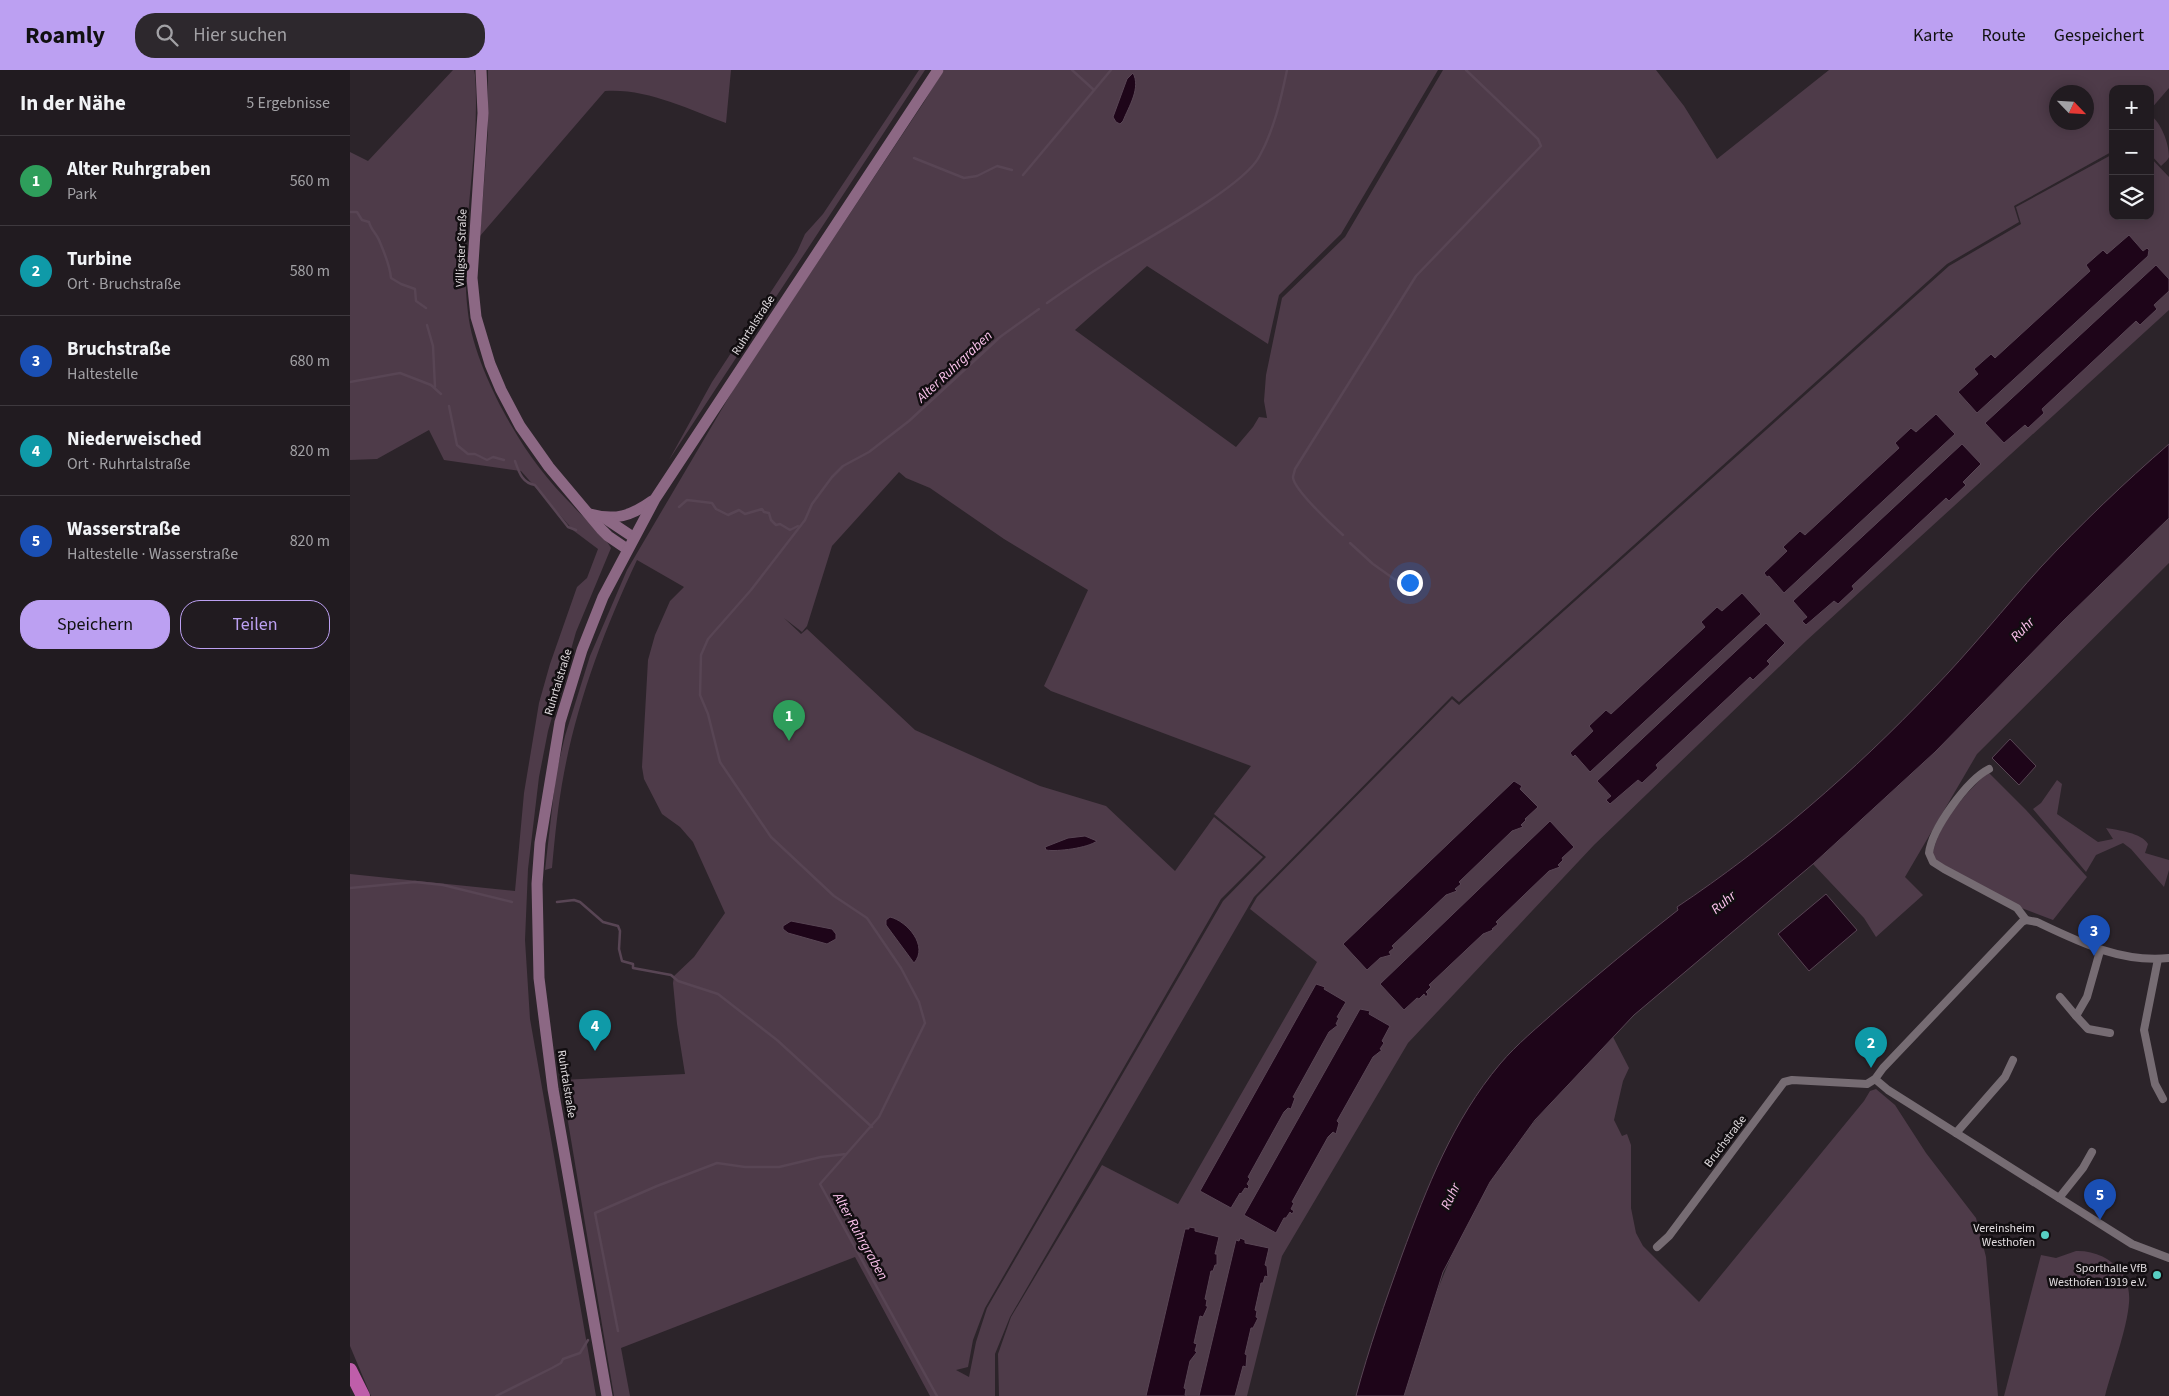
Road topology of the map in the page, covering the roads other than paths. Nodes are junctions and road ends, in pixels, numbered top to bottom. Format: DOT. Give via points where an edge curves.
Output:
graph roads {
  1 [pos="481,70"];
  2 [pos="938,70"];
  3 [pos="655,499"];
  4 [pos="590,514"];
  5 [pos="604,518"];
  6 [pos="633,537"];
  7 [pos="627,549"];
  8 [pos="1988,769"];
  9 [pos="2026,920"];
  10 [pos="2100,951"];
  11 [pos="2169,958"];
  12 [pos="2158,959"];
  13 [pos="2060,997"];
  14 [pos="2076,1016"];
  15 [pos="2110,1034"];
  16 [pos="2013,1060"];
  17 [pos="1875,1079"];
  18 [pos="2162,1099"];
  19 [pos="1956,1134"];
  20 [pos="2092,1152"];
  21 [pos="2059,1198"];
  22 [pos="1657,1248"];
  23 [pos="2169,1258"];
  24 [pos="350,1370"];
  25 [pos="350,1384"];
  26 [pos="354,1396"];
  27 [pos="363,1396"];
  28 [pos="607,1396"];
  1 -- 4 [label="main road, Villigster Straße" via="483,113 472,278 476,317 490,364 510,408 549,467"];
  2 -- 3 [label="main road, Ruhrtalstraße"];
  3 -- 5 [label="main road" via="634,513"];
  3 -- 6 [label="main road, Ruhrtalstraße"];
  4 -- 5 [label="main road"];
  4 -- 7 [label="main road, Villigster Straße" via="608,536"];
  5 -- 6 [label="main road"];
  6 -- 7 [label="main road, Ruhrtalstraße"];
  7 -- 28 [label="main road, Ruhrtalstraße" via="582,650 560,722 547,792 537,884 539,978 547,1053"];
  8 -- 9 [label="street" via="1972,781 1958,799 1929,854 1933,862 1944,869 2017,908"];
  9 -- 10 [label="street"];
  9 -- 17 [label="street"];
  10 -- 12 [label="street"];
  10 -- 14 [label="street" via="2086,997"];
  11 -- 12 [label="street"];
  12 -- 18 [label="street" via="2144,1030 2155,1084"];
  13 -- 14 [label="street"];
  14 -- 15 [label="street" via="2088,1030"];
  16 -- 19 [label="street" via="2004,1077"];
  17 -- 19 [label="street"];
  17 -- 22 [label="street, Bruchstraße" via="1867,1084 1784,1082"];
  19 -- 21 [label="street"];
  20 -- 21 [label="street"];
  21 -- 23 [label="street" via="2132,1244"];
  24 -- 27 [label="highway"];
  25 -- 26 [label="highway"];
}
